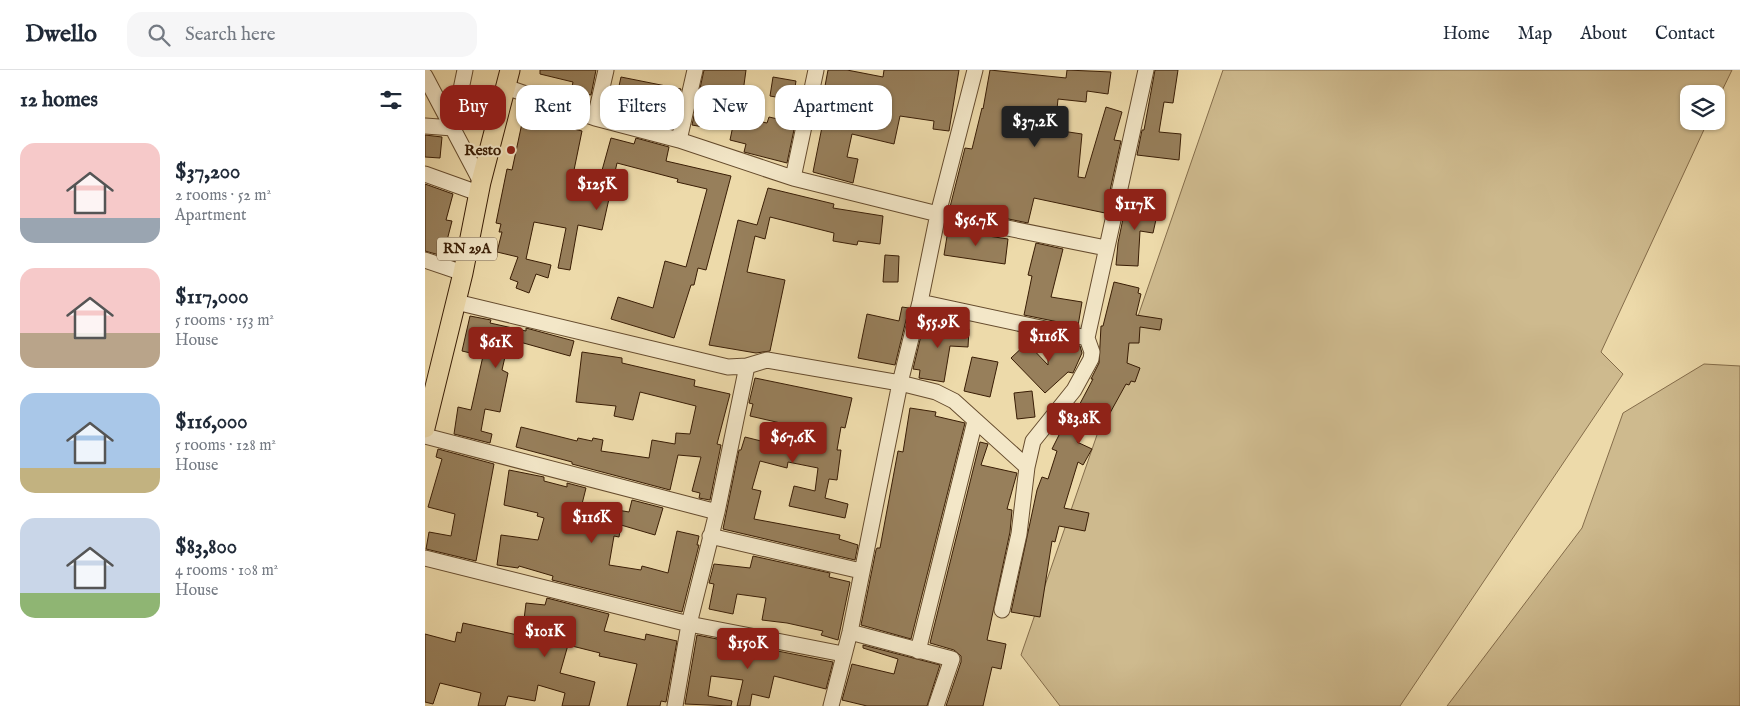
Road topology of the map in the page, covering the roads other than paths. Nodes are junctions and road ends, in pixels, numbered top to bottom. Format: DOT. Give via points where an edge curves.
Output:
graph roads {
  1 [pos="465,70"];
  2 [pos="606,70"];
  3 [pos="695,70"];
  4 [pos="815,70"];
  5 [pos="975,70"];
  6 [pos="1146,70"];
  7 [pos="425,76"];
  8 [pos="508,78"];
  9 [pos="462,85"];
  10 [pos="440,104"];
  11 [pos="595,118"];
  12 [pos="425,126"];
  13 [pos="440,127"];
  14 [pos="454,130"];
  15 [pos="679,140"];
  16 [pos="425,174"];
  17 [pos="793,178"];
  18 [pos="480,187"];
  19 [pos="938,214"];
  20 [pos="1106,248"];
  21 [pos="425,260"];
  22 [pos="463,273"];
  23 [pos="456,302"];
  24 [pos="921,302"];
  25 [pos="1087,338"];
  26 [pos="747,366"];
  27 [pos="900,383"];
  28 [pos="975,421"];
  29 [pos="425,428"];
  30 [pos="425,436"];
  31 [pos="1027,467"];
  32 [pos="717,512"];
  33 [pos="710,536"];
  34 [pos="425,558"];
  35 [pos="861,571"];
  36 [pos="1002,610"];
  37 [pos="689,624"];
  38 [pos="849,632"];
  39 [pos="918,652"];
  40 [pos="843,654"];
  41 [pos="675,706"];
  42 [pos="831,706"];
  43 [pos="936,706"];
  1 -- 9 [label="street"];
  2 -- 11 [label="street"];
  3 -- 15 [label="street"];
  4 -- 17 [label="street"];
  5 -- 19 [label="street"];
  6 -- 20 [label="street"];
  7 -- 10 [label="street"];
  8 -- 11 [label="street"];
  8 -- 18 [label="main road, RN 29A"];
  11 -- 15 [label="street"];
  12 -- 13 [label="street"];
  14 -- 18 [label="street"];
  15 -- 17 [label="street"];
  16 -- 18 [label="street"];
  17 -- 19 [label="street"];
  18 -- 22 [label="main road, RN 29A"];
  19 -- 20 [label="street"];
  19 -- 24 [label="street"];
  20 -- 25 [label="street"];
  21 -- 22 [label="street"];
  22 -- 23 [label="main road, RN 29A"];
  23 -- 26 [label="street" via="728,367"];
  23 -- 29 [label="main road, RN 29A"];
  24 -- 25 [label="street"];
  24 -- 27 [label="street"];
  25 -- 31 [label="street" via="1091,359 1074,390 1033,441"];
  26 -- 27 [label="street" via="767,360"];
  26 -- 32 [label="street"];
  27 -- 28 [label="street" via="936,392 954,401"];
  27 -- 35 [label="street"];
  28 -- 31 [label="street"];
  28 -- 39 [label="street"];
  30 -- 32 [label="street"];
  31 -- 36 [label="street" via="1019,534"];
  32 -- 33 [label="street"];
  33 -- 35 [label="street"];
  33 -- 37 [label="street"];
  34 -- 37 [label="street"];
  35 -- 38 [label="street"];
  37 -- 40 [label="street"];
  37 -- 41 [label="street"];
  38 -- 39 [label="street"];
  38 -- 40 [label="street"];
  39 -- 43 [label="street" via="952,659"];
  40 -- 42 [label="street"];
}
